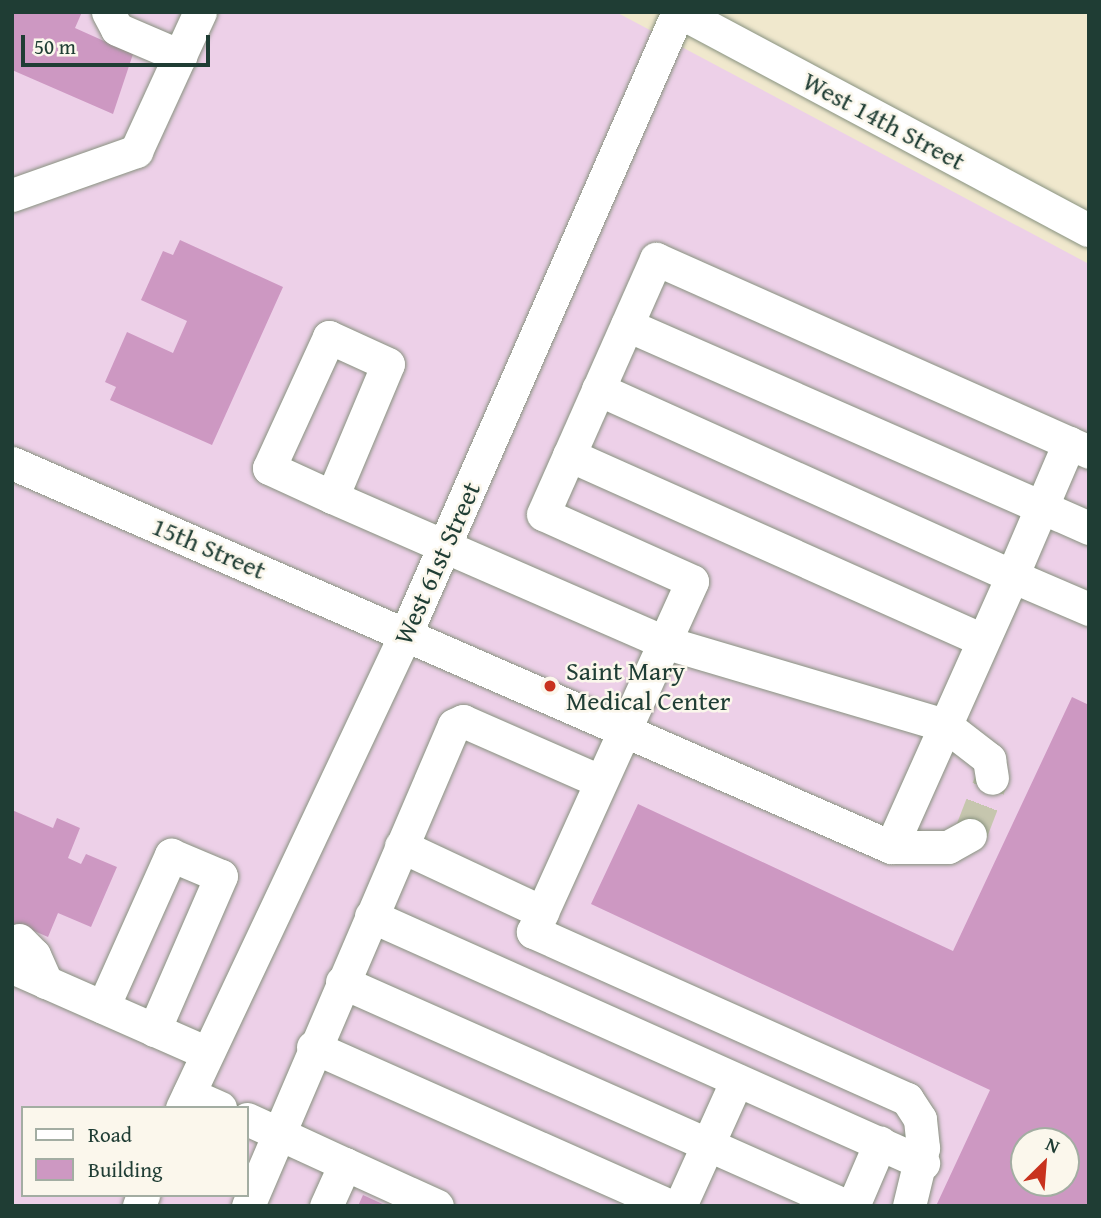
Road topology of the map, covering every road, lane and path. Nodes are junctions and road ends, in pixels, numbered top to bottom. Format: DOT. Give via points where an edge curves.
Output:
graph roads {
  1 [pos="108,12"];
  2 [pos="200,12"];
  3 [pos="679,12"];
  4 [pos="180,56"];
  5 [pos="12,195"];
  6 [pos="1089,230"];
  7 [pos="627,325"];
  8 [pos="598,389"];
  9 [pos="1079,448"];
  10 [pos="569,455"];
  11 [pos="12,463"];
  12 [pos="332,497"];
  13 [pos="1041,508"];
  14 [pos="1089,528"];
  15 [pos="444,547"];
  16 [pos="1012,576"];
  17 [pos="1089,609"];
  18 [pos="406,633"];
  19 [pos="982,640"];
  20 [pos="664,642"];
  21 [pos="945,725"];
  22 [pos="623,729"];
  23 [pos="992,778"];
  24 [pos="600,781"];
  25 [pos="970,835"];
  26 [pos="401,846"];
  27 [pos="891,848"];
  28 [pos="371,916"];
  29 [pos="538,922"];
  30 [pos="15,954"];
  31 [pos="512,979"];
  32 [pos="342,982"];
  33 [pos="103,1007"];
  34 [pos="154,1030"];
  35 [pos="313,1047"];
  36 [pos="207,1053"];
  37 [pos="737,1080"];
  38 [pos="185,1101"];
  39 [pos="210,1106"];
  40 [pos="248,1119"];
  41 [pos="281,1135"];
  42 [pos="880,1143"];
  43 [pos="708,1144"];
  44 [pos="923,1163"];
  45 [pos="345,1164"];
  46 [pos="248,1206"];
  47 [pos="326,1206"];
  48 [pos="437,1206"];
  49 [pos="670,1206"];
  50 [pos="680,1206"];
  51 [pos="846,1206"];
  52 [pos="853,1206"];
  53 [pos="909,1206"];
  1 -- 4 [label="street" via="117,29"];
  2 -- 4 [label="street"];
  3 -- 6 [label="street, West 14th Street"];
  3 -- 15 [label="street, West 61st Street"];
  4 -- 5 [label="street" via="136,151"];
  7 -- 8 [label="street"];
  7 -- 9 [label="street" via="656,259"];
  7 -- 13 [label="street"];
  8 -- 10 [label="street"];
  8 -- 16 [label="street"];
  9 -- 13 [label="street"];
  10 -- 19 [label="street"];
  10 -- 20 [label="street" via="542,514 692,581"];
  11 -- 18 [label="street, 15th Street"];
  12 -- 12 [label="street" via="269,468 329,337 388,364"];
  12 -- 15 [label="street"];
  13 -- 14 [label="street"];
  13 -- 16 [label="street"];
  15 -- 18 [label="street, West 61st Street"];
  15 -- 20 [label="street"];
  16 -- 17 [label="street"];
  16 -- 19 [label="street"];
  18 -- 22 [label="street, 15th Street"];
  18 -- 36 [label="street, West 61st Street"];
  19 -- 21 [label="street"];
  20 -- 21 [label="street"];
  20 -- 22 [label="street"];
  21 -- 23 [label="street" via="989,759"];
  21 -- 27 [label="street"];
  22 -- 24 [label="street"];
  22 -- 27 [label="street, 15th Street"];
  24 -- 26 [label="street" via="457,722"];
  24 -- 29 [label="street"];
  25 -- 27 [label="street" via="948,847"];
  26 -- 28 [label="street"];
  26 -- 29 [label="street"];
  28 -- 31 [label="street"];
  28 -- 32 [label="street"];
  29 -- 31 [label="street"];
  29 -- 44 [label="street" via="899,1094 920,1119"];
  30 -- 33 [label="street" via="46,982"];
  31 -- 37 [label="street"];
  32 -- 35 [label="street"];
  32 -- 43 [label="street"];
  33 -- 34 [label="street"];
  33 -- 34 [label="street" via="171,855 221,876"];
  34 -- 36 [label="street"];
  35 -- 41 [label="street"];
  35 -- 49 [label="street"];
  36 -- 38 [label="street, West 61st Street"];
  37 -- 42 [label="street"];
  37 -- 43 [label="street"];
  38 -- 39 [label="street"];
  40 -- 41 [label="street"];
  41 -- 45 [label="street"];
  41 -- 46 [label="street"];
  42 -- 44 [label="street"];
  42 -- 52 [label="street"];
  43 -- 50 [label="street"];
  43 -- 51 [label="street"];
  44 -- 53 [label="street"];
  45 -- 47 [label="street"];
  45 -- 48 [label="street"];
}
